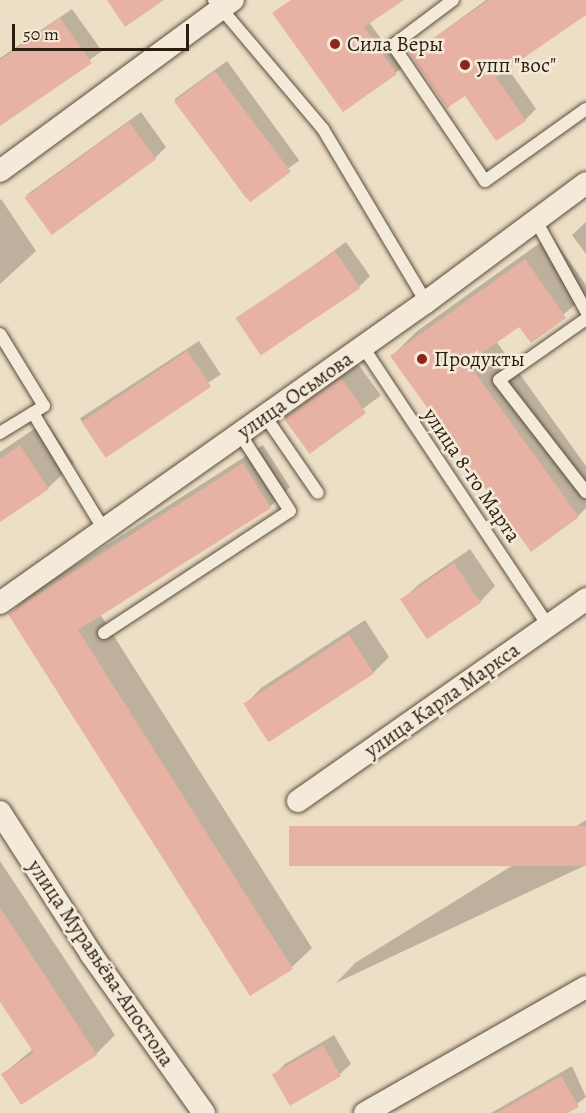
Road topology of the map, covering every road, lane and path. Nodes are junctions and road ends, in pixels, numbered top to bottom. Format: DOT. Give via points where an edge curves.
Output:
graph roads {
  1 [pos="453,0"];
  2 [pos="222,3"];
  3 [pos="586,109"];
  4 [pos="0,171"];
  5 [pos="586,183"];
  6 [pos="535,219"];
  7 [pos="426,302"];
  8 [pos="586,310"];
  9 [pos="586,319"];
  10 [pos="0,334"];
  11 [pos="363,347"];
  12 [pos="33,413"];
  13 [pos="265,416"];
  14 [pos="0,433"];
  15 [pos="240,434"];
  16 [pos="586,492"];
  17 [pos="318,493"];
  18 [pos="104,530"];
  19 [pos="586,599"];
  20 [pos="0,603"];
  21 [pos="548,625"];
  22 [pos="104,633"];
  23 [pos="298,801"];
  24 [pos="0,812"];
  25 [pos="586,987"];
  26 [pos="204,1113"];
  27 [pos="365,1113"];
  1 -- 3 [label="lane" via="393,45 485,181"];
  2 -- 4 [label="street"];
  2 -- 7 [label="lane" via="323,129"];
  5 -- 6 [label="street, улица Осьмова"];
  6 -- 7 [label="street, улица Осьмова"];
  6 -- 8 [label="lane"];
  7 -- 11 [label="street, улица Осьмова"];
  9 -- 16 [label="lane" via="499,380"];
  10 -- 12 [label="lane" via="44,406"];
  11 -- 13 [label="street, улица Осьмова"];
  11 -- 21 [label="lane, улица 8-го Марта"];
  12 -- 14 [label="lane"];
  12 -- 18 [label="lane"];
  13 -- 15 [label="street, улица Осьмова"];
  13 -- 17 [label="lane"];
  15 -- 18 [label="street, улица Осьмова"];
  15 -- 22 [label="lane" via="290,511"];
  18 -- 20 [label="street, улица Осьмова"];
  19 -- 21 [label="street, улица Карла Маркса"];
  21 -- 23 [label="street, улица Карла Маркса"];
  24 -- 26 [label="street, улица Муравьёва-Апостола" via="91,954"];
  25 -- 27 [label="street"];
}
